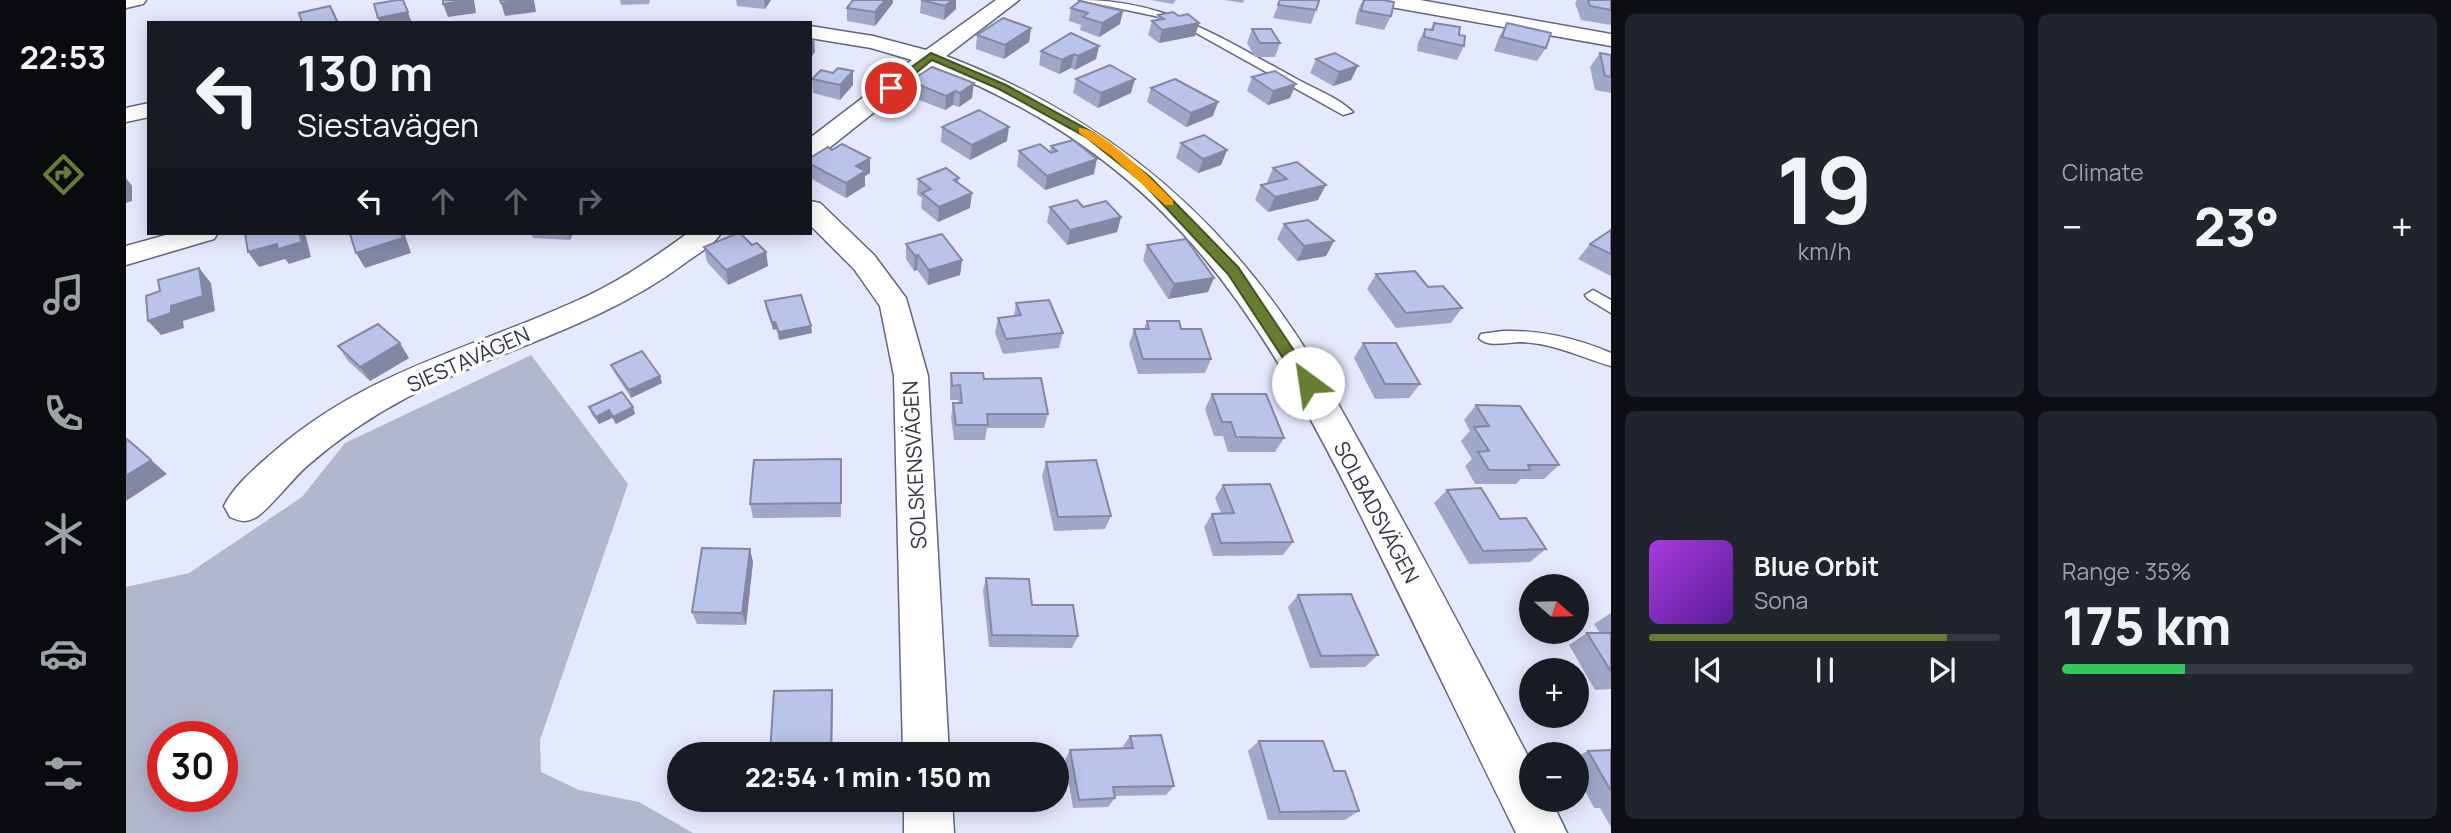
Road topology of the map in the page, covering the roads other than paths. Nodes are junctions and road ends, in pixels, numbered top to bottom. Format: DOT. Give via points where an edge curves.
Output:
graph roads {
  1 [pos="136,0"];
  2 [pos="1009,0"];
  3 [pos="1084,0"];
  4 [pos="1385,0"];
  5 [pos="126,2"];
  6 [pos="812,32"];
  7 [pos="1611,40"];
  8 [pos="931,56"];
  9 [pos="147,110"];
  10 [pos="1347,112"];
  11 [pos="126,115"];
  12 [pos="812,149"];
  13 [pos="812,211"];
  14 [pos="197,235"];
  15 [pos="704,235"];
  16 [pos="126,256"];
  17 [pos="1593,295"];
  18 [pos="1611,308"];
  19 [pos="1487,338"];
  20 [pos="1611,359"];
  21 [pos="243,506"];
  22 [pos="926,742"];
  23 [pos="928,812"];
  24 [pos="929,833"];
  25 [pos="1542,833"];
  1 -- 5 [label="street"];
  2 -- 8 [label="street"];
  3 -- 10 [label="lane" via="1184,22"];
  4 -- 7 [label="street"];
  6 -- 8 [label="street, SOLBADSVÄGEN"];
  8 -- 12 [label="street"];
  8 -- 25 [label="street, SOLBADSVÄGEN" via="1002,87 1090,135 1146,179 1233,271 1280,337 1332,426"];
  9 -- 11 [label="street"];
  13 -- 22 [label="street, SOLSKENSVÄGEN" via="864,262 895,305 911,376"];
  14 -- 16 [label="street"];
  15 -- 21 [label="street, SIESTAVÄGEN" via="617,295 443,366 342,419 294,453"];
  17 -- 18 [label="lane"];
  19 -- 20 [label="lane" via="1530,335"];
  23 -- 24 [label="street"];
}
